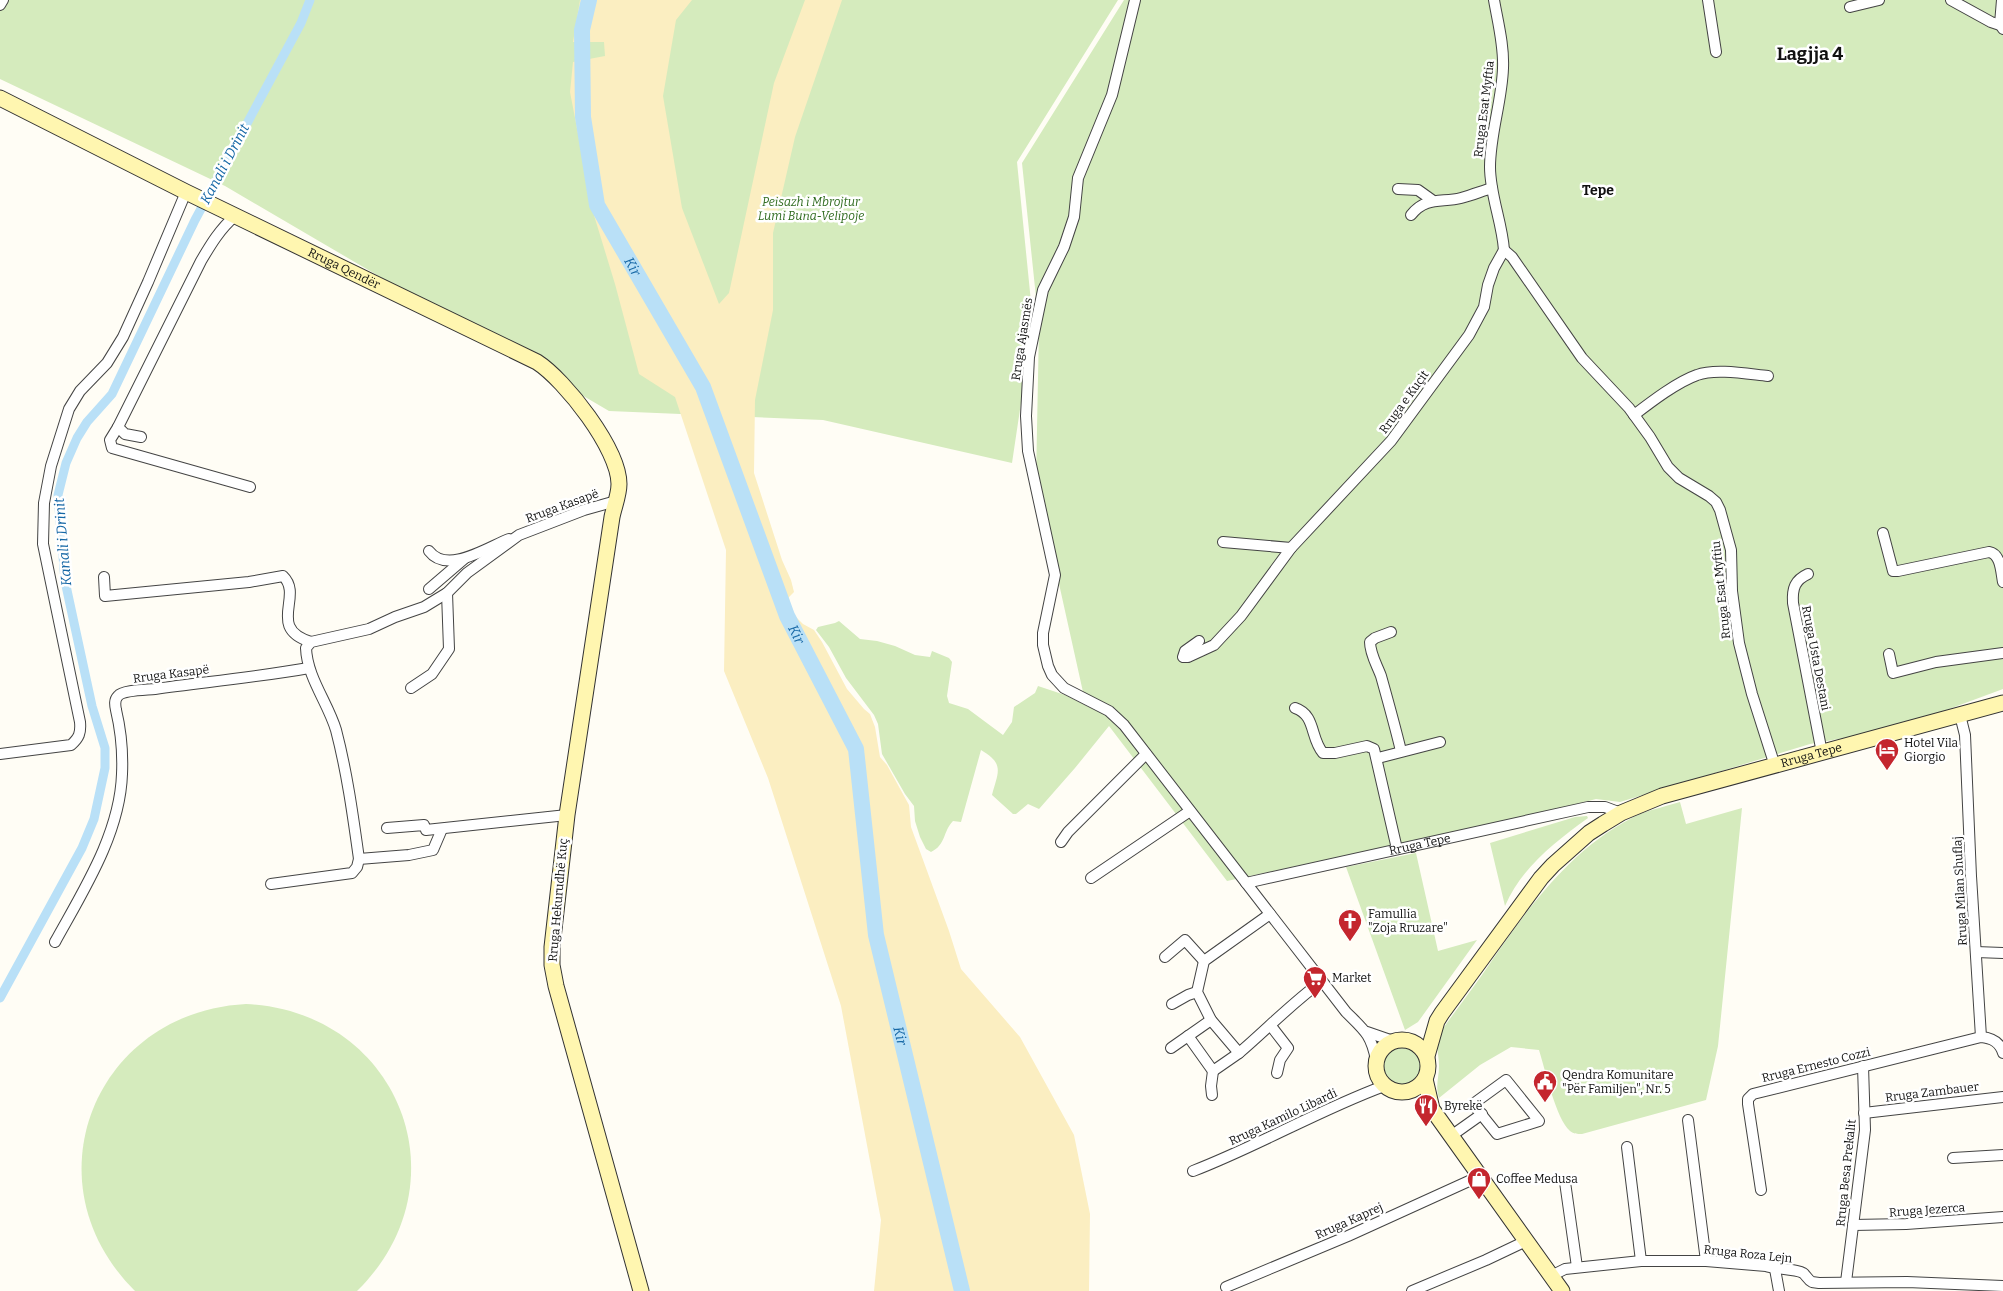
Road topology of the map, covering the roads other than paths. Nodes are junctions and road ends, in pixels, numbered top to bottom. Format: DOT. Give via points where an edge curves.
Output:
graph roads {
  1 [pos="3,0"];
  2 [pos="1136,0"];
  3 [pos="1494,0"];
  4 [pos="1708,0"];
  5 [pos="1879,0"];
  6 [pos="1951,0"];
  7 [pos="2002,0"];
  8 [pos="0,5"];
  9 [pos="1850,7"];
  10 [pos="2002,27"];
  11 [pos="1716,52"];
  12 [pos="0,98"];
  13 [pos="1492,188"];
  14 [pos="1398,189"];
  15 [pos="189,193"];
  16 [pos="1432,200"];
  17 [pos="1411,215"];
  18 [pos="235,216"];
  19 [pos="1504,250"];
  20 [pos="1768,376"];
  21 [pos="1634,415"];
  22 [pos="118,427"];
  23 [pos="141,436"];
  24 [pos="250,487"];
  25 [pos="616,501"];
  26 [pos="1883,533"];
  27 [pos="519,536"];
  28 [pos="1223,542"];
  29 [pos="1291,548"];
  30 [pos="429,551"];
  31 [pos="465,559"];
  32 [pos="1808,574"];
  33 [pos="104,577"];
  34 [pos="2003,582"];
  35 [pos="429,590"];
  36 [pos="447,593"];
  37 [pos="1391,632"];
  38 [pos="1199,641"];
  39 [pos="311,642"];
  40 [pos="2003,653"];
  41 [pos="1889,654"];
  42 [pos="309,668"];
  43 [pos="411,688"];
  44 [pos="2003,704"];
  45 [pos="1295,708"];
  46 [pos="1960,715"];
  47 [pos="1440,742"];
  48 [pos="1401,751"];
  49 [pos="1822,753"];
  50 [pos="0,754"];
  51 [pos="1146,754"];
  52 [pos="1378,758"];
  53 [pos="1775,766"];
  54 [pos="1190,811"];
  55 [pos="1621,813"];
  56 [pos="567,815"];
  57 [pos="387,828"];
  58 [pos="442,829"];
  59 [pos="1061,842"];
  60 [pos="1397,849"];
  61 [pos="359,859"];
  62 [pos="1090,878"];
  63 [pos="1246,883"];
  64 [pos="271,884"];
  65 [pos="1270,914"];
  66 [pos="55,942"];
  67 [pos="1976,952"];
  68 [pos="2003,952"];
  69 [pos="1165,957"];
  70 [pos="1204,961"];
  71 [pos="1322,981"];
  72 [pos="1197,992"];
  73 [pos="1172,1004"];
  74 [pos="1211,1020"];
  75 [pos="1437,1021"];
  76 [pos="1271,1026"];
  77 [pos="1367,1032"];
  78 [pos="1188,1036"];
  79 [pos="1981,1037"];
  80 [pos="1398,1040"];
  81 [pos="1171,1048"];
  82 [pos="1239,1053"];
  83 [pos="2003,1053"];
  84 [pos="1427,1056"];
  85 [pos="1376,1060"];
  86 [pos="1863,1066"];
  87 [pos="1214,1070"];
  88 [pos="1277,1073"];
  89 [pos="1425,1079"];
  90 [pos="1384,1086"];
  91 [pos="1406,1093"];
  92 [pos="1212,1095"];
  93 [pos="2003,1097"];
  94 [pos="1432,1109"];
  95 [pos="1864,1113"];
  96 [pos="1482,1114"];
  97 [pos="1688,1120"];
  98 [pos="1451,1136"];
  99 [pos="1627,1147"];
  100 [pos="2003,1155"];
  101 [pos="1953,1158"];
  102 [pos="1193,1171"];
  103 [pos="1480,1176"];
  104 [pos="1565,1182"];
  105 [pos="1761,1190"];
  106 [pos="2003,1217"];
  107 [pos="1853,1226"];
  108 [pos="1526,1241"];
  109 [pos="1642,1261"];
  110 [pos="1706,1261"];
  111 [pos="1577,1267"];
  112 [pos="1776,1269"];
  113 [pos="1551,1276"];
  114 [pos="1846,1282"];
  115 [pos="2003,1286"];
  116 [pos="1226,1287"];
  117 [pos="1908,1287"];
  118 [pos="641,1291"];
  119 [pos="1412,1291"];
  120 [pos="1562,1291"];
  121 [pos="1778,1291"];
  1 -- 8 [label="street"];
  2 -- 51 [label="street, Rruga Ajasmës" via="1112,95 1078,178 1074,217 1043,290 1029,357 1026,438 1055,576 1043,633 1048,666 1064,688 1116,717"];
  3 -- 13 [label="street, Rruga Esat Myftia" via="1503,70 1491,149"];
  4 -- 11 [label="street"];
  5 -- 9 [label="street"];
  6 -- 10 [label="street"];
  7 -- 10 [label="street" via="1999,13"];
  12 -- 15 [label="street, Rruga Qendër"];
  13 -- 16 [label="street" via="1461,198"];
  13 -- 19 [label="street, Rruga Esat Myftia"];
  14 -- 16 [label="street" via="1418,190"];
  15 -- 18 [label="street, Rruga Qendër"];
  15 -- 50 [label="street" via="123,337 107,363 80,391 69,409 51,466 44,503 43,544 81,732 71,745"];
  16 -- 17 [label="street"];
  18 -- 22 [label="street" via="223,226 201,261"];
  18 -- 25 [label="street, Rruga Qendër" via="555,375 584,410 606,445 618,476"];
  19 -- 21 [label="street, Rruga Esat Myftiu" via="1582,358"];
  19 -- 29 [label="street, Rruga e Kuçit" via="1488,285 1484,307 1456,354 1386,446"];
  20 -- 21 [label="street" via="1732,372 1698,374"];
  21 -- 53 [label="street, Rruga Esat Myftiu" via="1668,467 1678,478 1716,502 1724,518 1731,550 1732,591 1739,643"];
  22 -- 23 [label="street" via="125,434"];
  22 -- 24 [label="street" via="110,440 112,448"];
  25 -- 27 [label="street, Rruga Kasapë"];
  25 -- 56 [label="street, Rruga Hekurudhë Kuç"];
  26 -- 34 [label="street" via="1893,571 1989,552 1997,557"];
  27 -- 31 [label="street"];
  27 -- 36 [label="street, Rruga Kasapë" via="467,573"];
  28 -- 29 [label="street"];
  29 -- 38 [label="street, Rruga e Kuçit" via="1241,616 1214,645 1183,657 1185,651"];
  30 -- 31 [label="street" via="433,557 441,559"];
  31 -- 35 [label="street"];
  32 -- 49 [label="street, Rruga Usta Destani" via="1794,585 1793,603"];
  33 -- 39 [label="street" via="105,596 283,576 288,580 289,588 288,625 299,639"];
  36 -- 39 [label="street, Rruga Kasapë" via="424,607 369,629"];
  36 -- 43 [label="street" via="449,649 432,674"];
  37 -- 48 [label="street" via="1375,638 1370,642 1370,648 1389,701"];
  39 -- 42 [label="street" via="306,648"];
  40 -- 41 [label="street" via="1936,662 1893,673"];
  42 -- 61 [label="street" via="336,730"];
  42 -- 66 [label="street, Rruga Kasapë" via="134,691 116,697 114,703 122,752 118,804 110,834"];
  44 -- 46 [label="street, Rruga Tepe"];
  45 -- 52 [label="street" via="1306,713 1323,753 1367,746 1374,749"];
  46 -- 49 [label="street, Rruga Tepe"];
  46 -- 67 [label="street, Rruga Milan Shuflaj" via="1965,735"];
  47 -- 48 [label="street"];
  48 -- 52 [label="street"];
  49 -- 53 [label="street, Rruga Tepe"];
  51 -- 54 [label="street"];
  51 -- 59 [label="street"];
  52 -- 60 [label="street"];
  53 -- 55 [label="street, Rruga Tepe" via="1662,796"];
  54 -- 62 [label="street"];
  54 -- 63 [label="street"];
  55 -- 60 [label="street, Rruga Tepe" via="1605,807 1588,807"];
  55 -- 75 [label="street, Rruga Tepe" via="1589,833 1541,878"];
  56 -- 58 [label="street"];
  56 -- 118 [label="street, Rruga Hekurudhë Kuç" via="552,965"];
  57 -- 58 [label="street" via="424,825 426,830"];
  58 -- 61 [label="street" via="433,850"];
  60 -- 63 [label="street, Rruga Tepe"];
  61 -- 64 [label="street" via="352,873"];
  63 -- 65 [label="street"];
  65 -- 70 [label="street"];
  65 -- 71 [label="street"];
  67 -- 68 [label="street"];
  67 -- 79 [label="street, Rruga Milan Shuflaj"];
  69 -- 70 [label="street" via="1185,940"];
  70 -- 72 [label="street"];
  71 -- 76 [label="street" via="1286,1009"];
  71 -- 77 [label="street" via="1346,1012"];
  72 -- 73 [label="street"];
  72 -- 74 [label="street"];
  74 -- 78 [label="street"];
  74 -- 82 [label="street"];
  75 -- 80 [label="street, Rruga Tepe"];
  75 -- 84 [label="street, Rruga Tepe"];
  76 -- 82 [label="street"];
  76 -- 88 [label="street" via="1288,1048"];
  77 -- 80 [label="street"];
  77 -- 85 [label="street"];
  78 -- 81 [label="street"];
  78 -- 87 [label="street"];
  79 -- 83 [label="street" via="1990,1037 1999,1044"];
  79 -- 86 [label="street, Rruga Ernesto Cozzi"];
  80 -- 84 [label="street" via="1413,1042"];
  80 -- 85 [label="street" via="1385,1045"];
  82 -- 87 [label="street"];
  84 -- 89 [label="street" via="1429,1068"];
  85 -- 90 [label="street" via="1375,1069"];
  86 -- 95 [label="street, Rruga Besa Prekalit"];
  86 -- 105 [label="street, Rruga Ernesto Cozzi" via="1753,1094 1748,1099"];
  87 -- 92 [label="street"];
  89 -- 91 [label="street"];
  89 -- 94 [label="street"];
  90 -- 91 [label="street"];
  90 -- 102 [label="street, Rruga Kamilo Libardi"];
  91 -- 94 [label="street"];
  93 -- 95 [label="street, Rruga Zambauer"];
  94 -- 98 [label="street"];
  95 -- 107 [label="street, Rruga Besa Prekalit"];
  96 -- 96 [label="street" via="1474,1104 1506,1080 1539,1121 1497,1134"];
  96 -- 98 [label="street"];
  97 -- 110 [label="street"];
  98 -- 103 [label="street"];
  99 -- 109 [label="street"];
  100 -- 101 [label="street"];
  103 -- 108 [label="street"];
  103 -- 116 [label="street, Rruga Kaprej"];
  104 -- 111 [label="street"];
  106 -- 107 [label="street, Rruga Jezerca"];
  107 -- 114 [label="street, Rruga Besa Prekalit"];
  108 -- 113 [label="street"];
  108 -- 119 [label="street"];
  109 -- 110 [label="street, Rruga Roza Lejn"];
  109 -- 111 [label="street, Rruga Roza Lejn"];
  110 -- 112 [label="street, Rruga Roza Lejn"];
  111 -- 113 [label="street, Rruga Roza Lejn" via="1565,1268"];
  112 -- 114 [label="street, Rruga Roza Lejn" via="1799,1272 1812,1282"];
  112 -- 121 [label="street"];
  113 -- 120 [label="street"];
  114 -- 117 [label="street, Rruga Roza Lejn"];
  115 -- 117 [label="street, Rruga Roza Lejn"];
}
